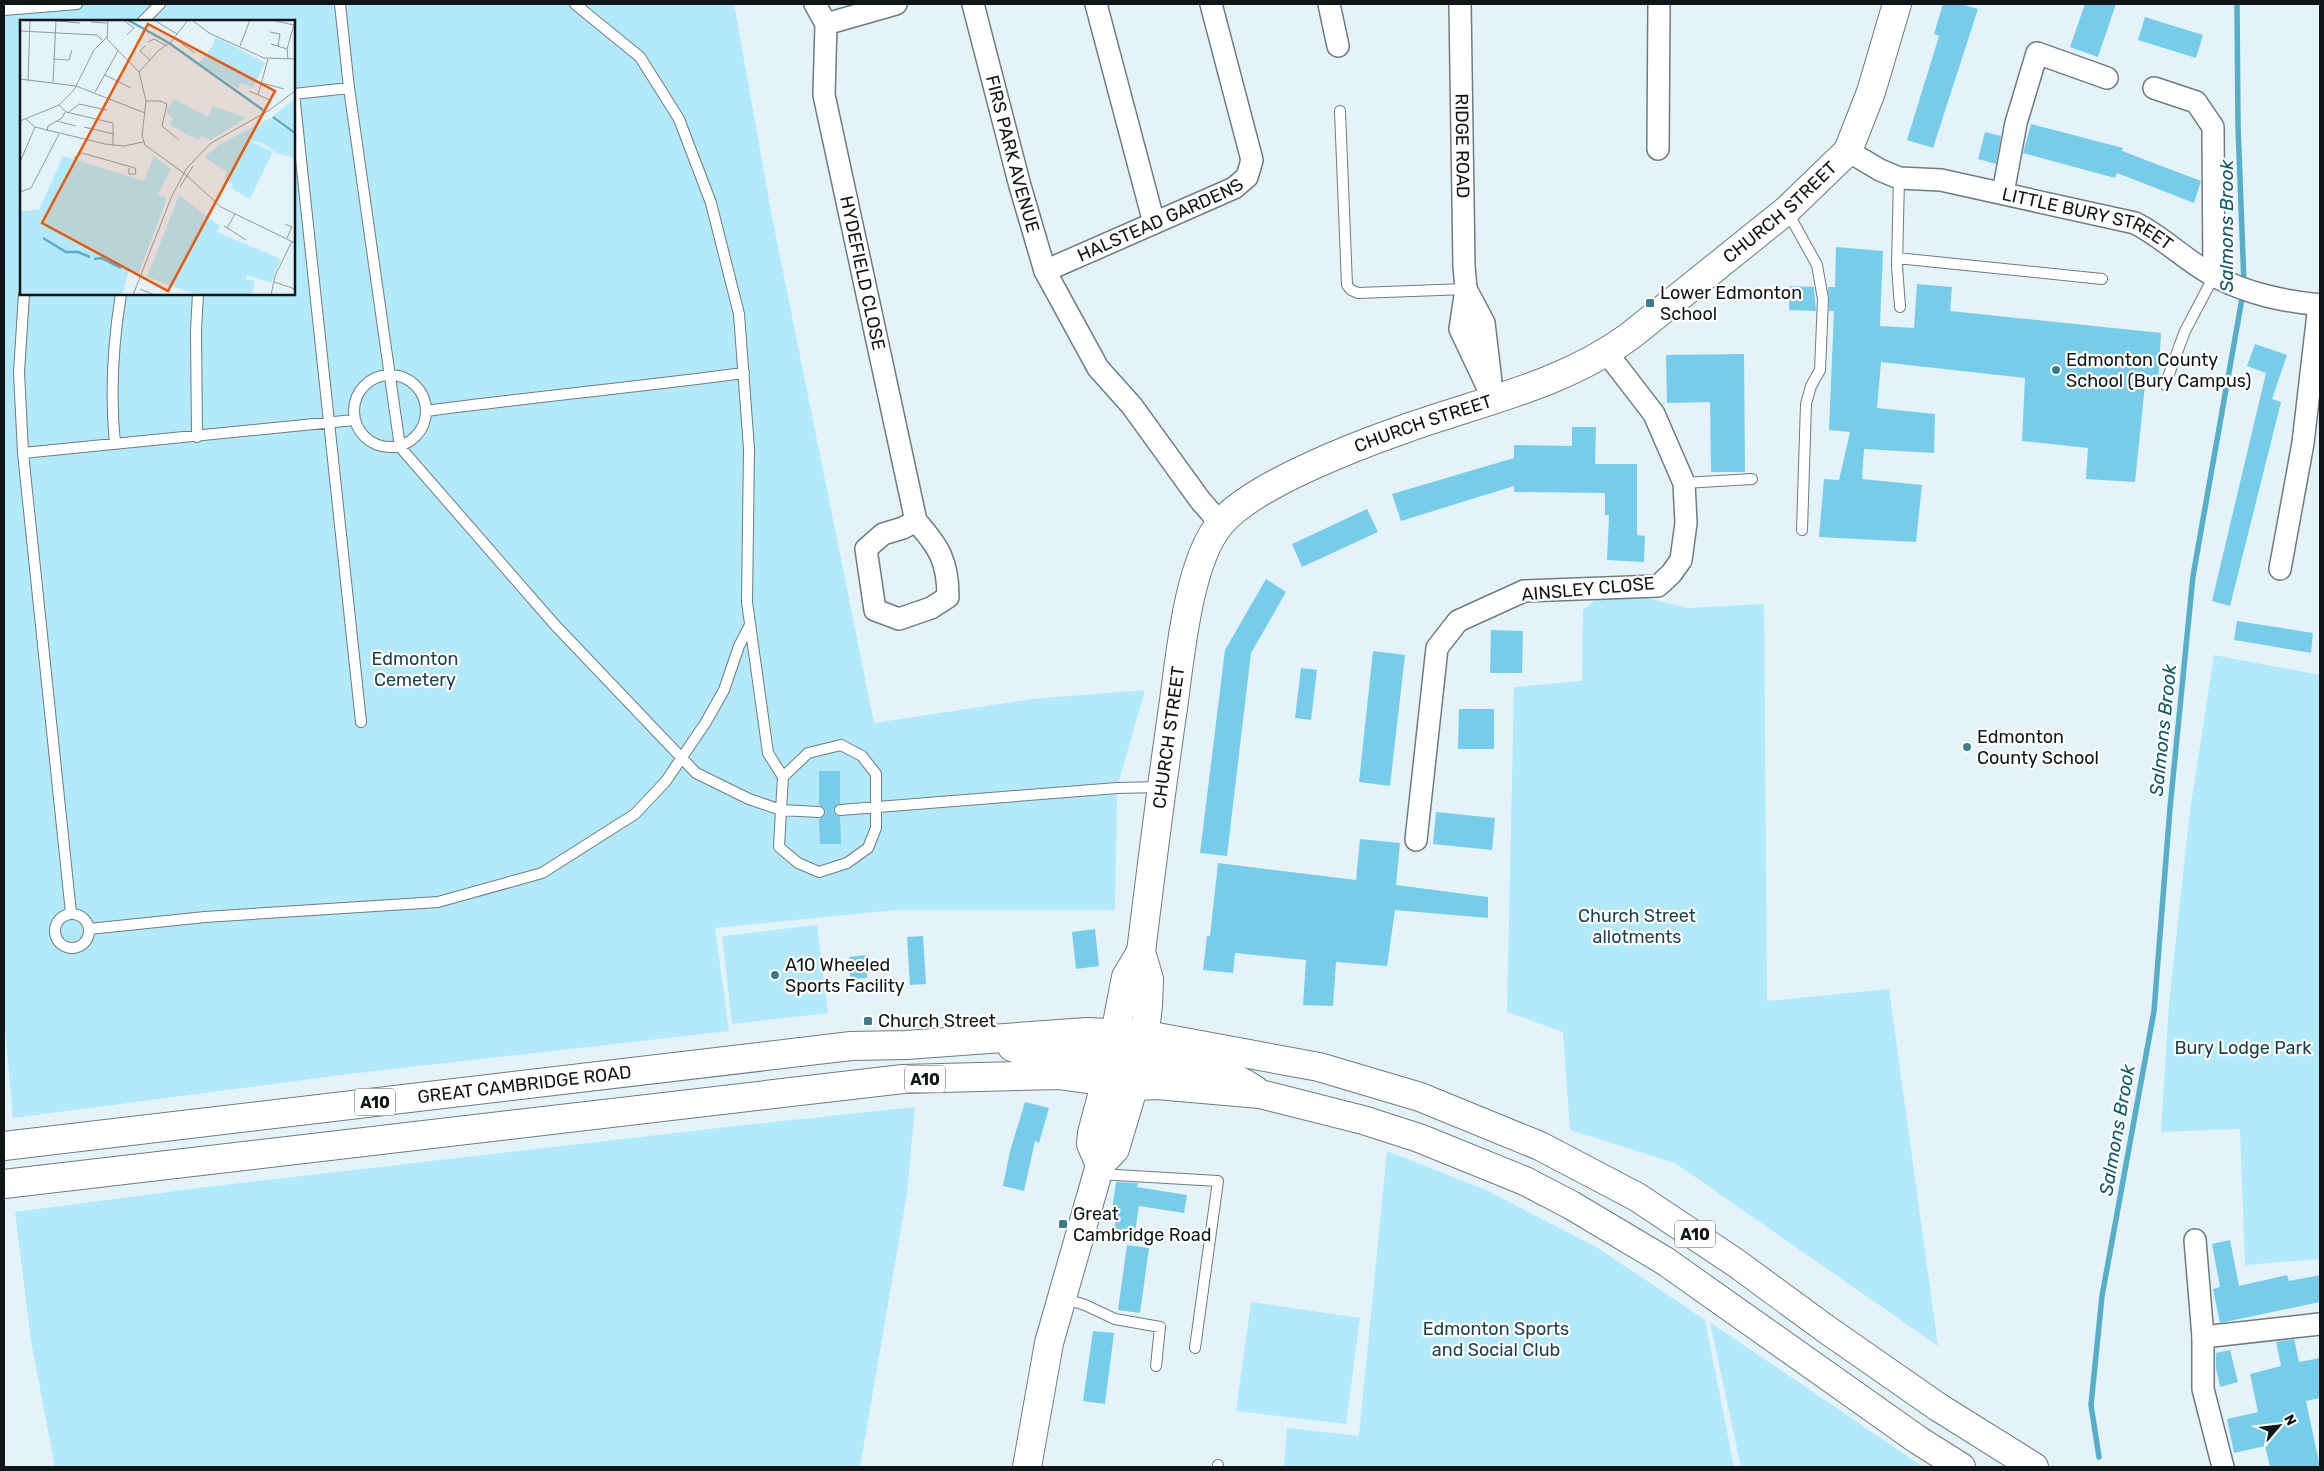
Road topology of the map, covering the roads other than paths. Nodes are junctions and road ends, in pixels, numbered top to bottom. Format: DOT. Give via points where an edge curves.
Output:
graph roads {
  1 [pos="77,4"];
  2 [pos="160,4"];
  3 [pos="340,4"];
  4 [pos="575,4"];
  5 [pos="815,4"];
  6 [pos="896,4"];
  7 [pos="973,4"];
  8 [pos="1096,4"];
  9 [pos="1212,4"];
  10 [pos="1329,4"];
  11 [pos="1460,4"];
  12 [pos="1659,4"];
  13 [pos="1896,4"];
  14 [pos="4,10"];
  15 [pos="144,20"];
  16 [pos="826,24"];
  17 [pos="1338,46"];
  18 [pos="2107,78"];
  19 [pos="349,88"];
  20 [pos="2154,88"];
  21 [pos="295,94"];
  22 [pos="295,104"];
  23 [pos="1340,111"];
  24 [pos="1658,149"];
  25 [pos="1848,151"];
  26 [pos="1899,178"];
  27 [pos="2004,193"];
  28 [pos="1787,210"];
  29 [pos="1154,223"];
  30 [pos="1897,258"];
  31 [pos="1045,272"];
  32 [pos="2214,276"];
  33 [pos="2102,279"];
  34 [pos="1466,289"];
  35 [pos="24,295"];
  36 [pos="121,295"];
  37 [pos="198,295"];
  38 [pos="2320,305"];
  39 [pos="1900,307"];
  40 [pos="1607,353"];
  41 [pos="744,373"];
  42 [pos="390,375"];
  43 [pos="2165,385"];
  44 [pos="1494,401"];
  45 [pos="426,411"];
  46 [pos="354,420"];
  47 [pos="327,421"];
  48 [pos="197,437"];
  49 [pos="115,444"];
  50 [pos="400,447"];
  51 [pos="23,453"];
  52 [pos="1752,479"];
  53 [pos="1684,483"];
  54 [pos="916,521"];
  55 [pos="1220,523"];
  56 [pos="1802,530"];
  57 [pos="2280,569"];
  58 [pos="750,625"];
  59 [pos="361,722"];
  60 [pos="682,759"];
  61 [pos="783,777"];
  62 [pos="1161,787"];
  63 [pos="876,809"];
  64 [pos="781,810"];
  65 [pos="840,810"];
  66 [pos="819,812"];
  67 [pos="1416,840"];
  68 [pos="71,913"];
  69 [pos="90,929"];
  70 [pos="1141,952"];
  71 [pos="1116,1033"];
  72 [pos="1001,1039"];
  73 [pos="1144,1047"];
  74 [pos="663,1068"];
  75 [pos="1108,1070"];
  76 [pos="1136,1086"];
  77 [pos="1260,1094"];
  78 [pos="668,1107"];
  79 [pos="4,1146"];
  80 [pos="1098,1170"];
  81 [pos="4,1184"];
  82 [pos="2195,1240"];
  83 [pos="1062,1298"];
  84 [pos="2320,1324"];
  85 [pos="2203,1337"];
  86 [pos="1195,1348"];
  87 [pos="1156,1366"];
  88 [pos="1026,1467"];
  89 [pos="1961,1467"];
  90 [pos="2034,1467"];
  91 [pos="2223,1467"];
  1 -- 14 [label="lane"];
  2 -- 15 [label="lane"];
  3 -- 19 [label="lane"];
  4 -- 41 [label="lane" via="640,57 680,119 711,203 739,314"];
  5 -- 16 [label="street"];
  6 -- 16 [label="street"];
  7 -- 31 [label="street, FIRS PARK AVENUE"];
  8 -- 29 [label="street"];
  9 -- 29 [label="street, HALSTEAD GARDENS" via="1252,160 1247,177 1234,188"];
  10 -- 17 [label="street"];
  11 -- 34 [label="street, RIDGE ROAD"];
  12 -- 24 [label="street"];
  13 -- 25 [label="main road, CHURCH STREET" via="1871,92"];
  16 -- 54 [label="street, HYDEFIELD CLOSE" via="824,95"];
  18 -- 27 [label="street" via="2037,53 2016,123"];
  19 -- 21 [label="lane"];
  19 -- 42 [label="lane"];
  20 -- 32 [label="street" via="2196,102 2213,127"];
  22 -- 47 [label="lane"];
  23 -- 34 [label="lane" via="1347,285 1358,293"];
  25 -- 26 [label="street, LITTLE BURY STREET"];
  25 -- 28 [label="main road, CHURCH STREET"];
  26 -- 27 [label="street, LITTLE BURY STREET" via="1941,180"];
  26 -- 30 [label="lane"];
  27 -- 32 [label="street, LITTLE BURY STREET" via="2135,223"];
  28 -- 40 [label="main road, CHURCH STREET"];
  28 -- 56 [label="lane" via="1817,264 1823,299 1820,370 1806,404"];
  29 -- 31 [label="street, HALSTEAD GARDENS"];
  30 -- 33 [label="lane"];
  30 -- 39 [label="lane"];
  31 -- 55 [label="street, FIRS PARK AVENUE" via="1062,301 1111,360 1132,406"];
  32 -- 38 [label="street, LITTLE BURY STREET" via="2263,297"];
  32 -- 43 [label="lane" via="2197,304"];
  34 -- 44 [label="street, RIDGE ROAD" via="1460,329"];
  35 -- 51 [label="lane" via="19,372"];
  36 -- 49 [label="lane" via="112,380"];
  37 -- 48 [label="lane"];
  38 -- 57 [label="street" via="2303,443"];
  40 -- 44 [label="main road, CHURCH STREET" via="1569,372"];
  40 -- 53 [label="street, AINSLEY CLOSE" via="1654,414"];
  41 -- 45 [label="lane"];
  41 -- 58 [label="lane" via="749,450 746,602"];
  42 -- 45 [label="lane" via="410,381 423,396"];
  42 -- 46 [label="lane" via="374,378 361,388 354,403"];
  42 -- 50 [label="lane"];
  44 -- 55 [label="main road, CHURCH STREET" via="1407,428 1333,457 1248,500"];
  45 -- 50 [label="lane" via="418,436"];
  46 -- 47 [label="lane"];
  46 -- 50 [label="lane" via="364,437 380,447"];
  47 -- 48 [label="lane"];
  47 -- 59 [label="lane"];
  48 -- 49 [label="lane"];
  49 -- 51 [label="lane"];
  50 -- 60 [label="lane" via="555,625"];
  51 -- 68 [label="lane"];
  52 -- 53 [label="lane"];
  53 -- 67 [label="street, AINSLEY CLOSE" via="1686,523 1681,560 1658,586 1524,591 1458,621 1437,648"];
  54 -- 54 [label="street" via="936,543 948,574 948,598 899,619 875,610 866,549 883,534"];
  55 -- 62 [label="main road, CHURCH STREET" via="1195,577"];
  58 -- 60 [label="lane" via="724,690"];
  58 -- 61 [label="lane" via="768,753"];
  60 -- 64 [label="lane" via="696,773"];
  60 -- 69 [label="lane" via="666,782 635,814 542,873 438,902 206,917"];
  61 -- 63 [label="lane" via="808,754 841,744 862,756 876,774"];
  61 -- 64 [label="lane"];
  62 -- 63 [label="lane"];
  62 -- 70 [label="main road, CHURCH STREET"];
  63 -- 64 [label="lane" via="876,828 868,848 847,863 819,872 798,863 779,847"];
  63 -- 65 [label="lane"];
  64 -- 66 [label="lane"];
  68 -- 69 [label="lane" via="83,917"];
  68 -- 69 [label="lane" via="60,918 54,928 56,940 66,948 78,948 87,940"];
  70 -- 71 [label="main road, CHURCH STREET" via="1126,977"];
  70 -- 73 [label="main road, CHURCH STREET" via="1148,979"];
  71 -- 72 [label="main road, A10" via="1038,1034"];
  71 -- 73 [label="main road, A10"];
  71 -- 75 [label="main road, CHURCH STREET"];
  72 -- 74 [label="main road, GREAT CAMBRIDGE ROAD / A10" via="851,1046"];
  72 -- 75 [label="main road, A10" via="1012,1048 1027,1052 1087,1055"];
  73 -- 76 [label="main road, CHURCH STREET"];
  73 -- 77 [label="main road, A10" via="1154,1063 1219,1072"];
  73 -- 90 [label="main road, A10" via="1319,1068 1420,1097 1540,1146 1637,1197 1686,1228 1938,1407"];
  74 -- 78 [label="main road"];
  74 -- 79 [label="main road, GREAT CAMBRIDGE ROAD / A10"];
  75 -- 76 [label="main road, A10"];
  75 -- 78 [label="main road, A10" via="1059,1075 903,1079"];
  75 -- 80 [label="main road, CHURCH STREET" via="1092,1133 1091,1144"];
  76 -- 77 [label="main road, A10"];
  76 -- 80 [label="main road, CHURCH STREET" via="1115,1150"];
  77 -- 89 [label="main road, A10" via="1419,1138 1525,1181 1571,1205 1665,1261"];
  78 -- 81 [label="main road, A10"];
  80 -- 83 [label="main road, CHURCH STREET"];
  80 -- 86 [label="lane" via="1218,1180"];
  82 -- 85 [label="street"];
  83 -- 87 [label="lane" via="1115,1319 1160,1328"];
  83 -- 88 [label="main road, CHURCH STREET" via="1049,1343"];
  84 -- 85 [label="street"];
  85 -- 91 [label="street" via="2202,1389"];
}
